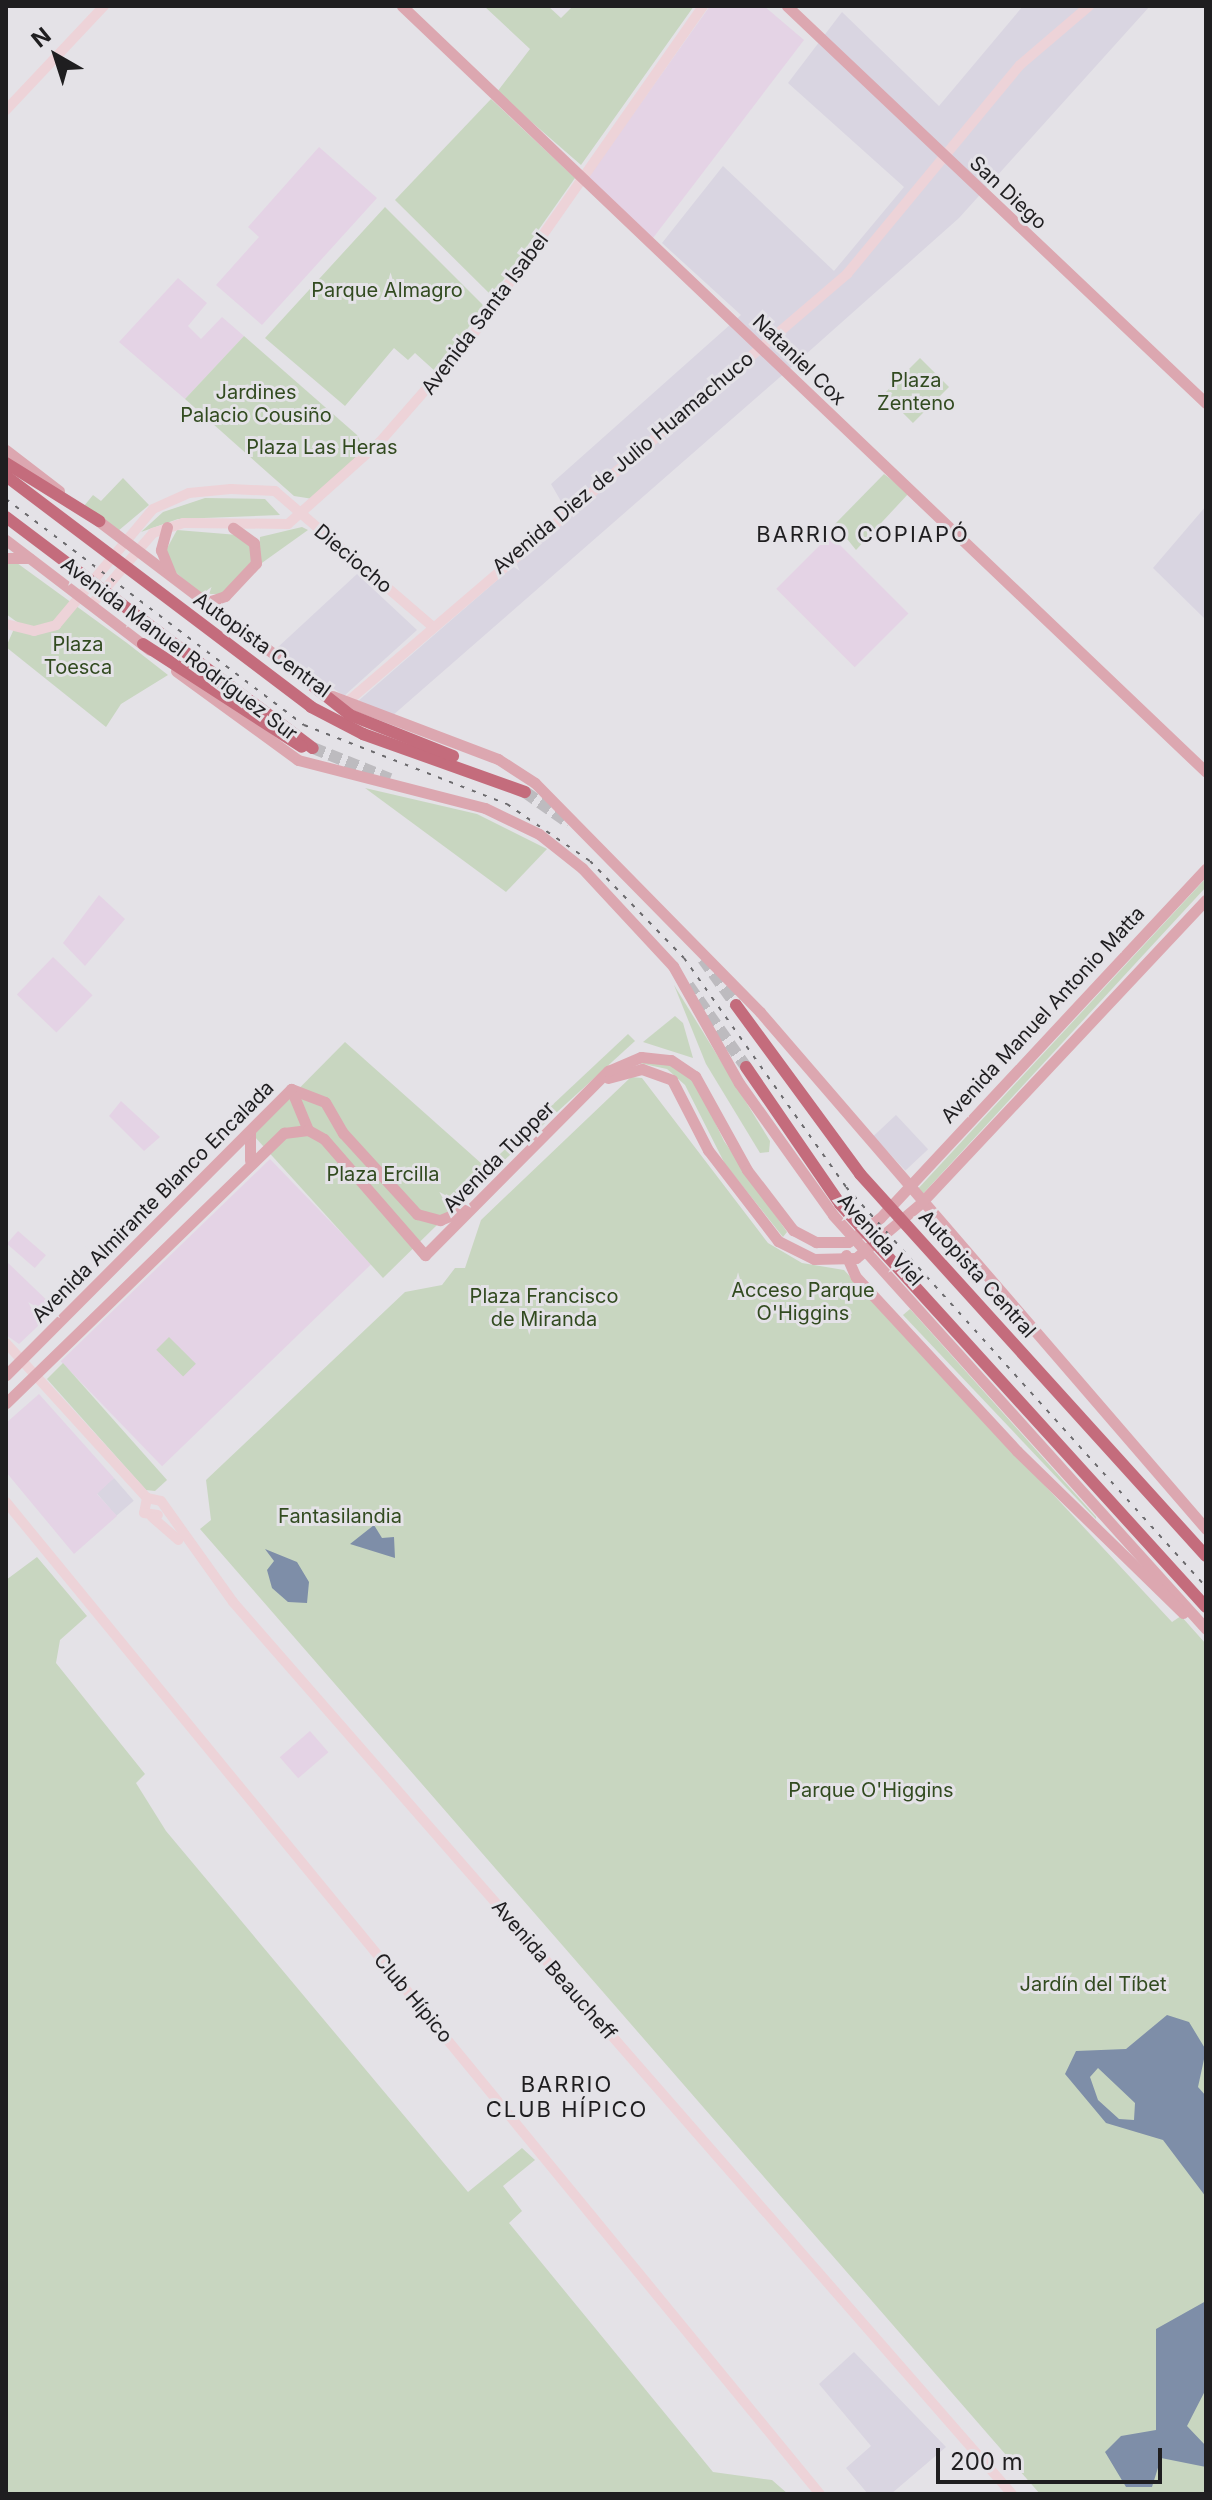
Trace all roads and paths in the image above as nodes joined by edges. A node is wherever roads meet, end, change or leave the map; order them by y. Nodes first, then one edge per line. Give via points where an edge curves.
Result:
1 (104, 6) edge
2 (402, 6) edge
3 (703, 6) edge
4 (787, 6) edge
5 (1089, 6) edge
6 (6, 110) edge
7 (944, 157) junction
8 (583, 179) junction
9 (759, 347) junction
10 (1206, 403) edge
11 (6, 450) edge
12 (6, 463) edge
13 (6, 476) edge
14 (6, 517) edge
15 (303, 517) junction
16 (99, 521) junction
17 (167, 527) junction
18 (233, 528) junction
19 (6, 540) edge
20 (120, 544) junction
21 (132, 553) junction
22 (6, 558) edge
23 (30, 558) junction
24 (173, 579) junction
25 (82, 595) junction
26 (94, 602) junction
27 (205, 603) junction
28 (6, 624) edge
29 (432, 626) junction
30 (143, 644) junction
31 (287, 665) junction
32 (346, 703) junction
33 (1206, 772) edge
34 (491, 776) junction
35 (525, 792) tunnel mouth
36 (562, 850) joint
37 (1206, 869) edge
38 (1206, 900) edge
39 (736, 1005) tunnel mouth
40 (746, 1067) tunnel mouth
41 (598, 1084) junction
42 (291, 1089) junction
43 (308, 1130) junction
44 (250, 1131) junction
45 (244, 1171) junction
46 (906, 1186) junction
47 (921, 1203) junction
48 (472, 1207) junction
49 (848, 1222) junction
50 (853, 1240) junction
51 (846, 1260) junction
52 (884, 1262) junction
53 (6, 1343) edge
54 (22, 1359) junction
55 (37, 1374) junction
56 (6, 1375) edge
57 (6, 1403) edge
58 (147, 1498) junction
59 (6, 1502) edge
60 (163, 1507) junction
61 (152, 1517) junction
62 (1206, 1529) edge
63 (192, 1553) junction
64 (1206, 1556) edge
65 (1206, 1607) edge
66 (1206, 1630) edge
67 (820, 2494) edge
68 (1012, 2494) edge

1 - 6 main road
2 - 8 main road, Nataniel Cox
3 - 8 main road, Avenida Santa Isabel
4 - 7 main road, San Diego
5 - 7 main road, Avenida Diez de Julio Huamachuco via 1020,65
7 - 9 main road, Avenida Diez de Julio Huamachuco via 847,274
7 - 10 main road, San Diego
8 - 9 main road, Nataniel Cox
8 - 15 main road, Avenida Santa Isabel via 447,370
9 - 29 main road, Avenida Diez de Julio Huamachuco
9 - 33 main road, Nataniel Cox
11 - 16 main road
12 - 16 highway
13 - 34 highway, Autopista Central via 311,707 363,734
14 - 30 highway via 313,748 283,740
15 - 18 main road, Avenida Santa Isabel via 270,528
15 - 20 main road, Dieciocho via 275,491 179,496
15 - 29 main road, Dieciocho
16 - 20 main road
17 - 18 main road, Avenida Santa Isabel
17 - 21 main road
17 - 24 main road via 161,553
18 - 27 main road via 252,541 257,560 222,598
19 - 23 main road, Avenida Manuel Rodríguez Sur
20 - 21 main road
20 - 25 main road
21 - 24 main road
21 - 26 main road
22 - 23 main road
23 - 25 main road, Avenida Manuel Rodríguez Sur
24 - 27 main road
25 - 26 main road, Avenida Manuel Rodríguez Sur
25 - 28 main road via 49,628
26 - 30 main road, Avenida Manuel Rodríguez Sur
27 - 31 main road
29 - 32 main road, Avenida Diez de Julio Huamachuco
30 - 36 main road, Avenida Manuel Rodríguez Sur via 298,760 472,804
31 - 32 main road
31 - 34 highway via 350,715
32 - 46 main road via 507,763 573,820 744,994
34 - 35 highway, Autopista Central
36 - 49 main road, Avenida Viel via 673,966 739,1083
37 - 46 main road, Avenida Manuel Antonio Matta
38 - 47 main road, Avenida Manuel Antonio Matta
39 - 64 highway, Autopista Central via 876,1192
40 - 49 highway
41 - 48 main road, Avenida Tupper
41 - 50 main road, Avenida Tupper via 613,1068 641,1057 684,1066 789,1227 822,1243
41 - 51 main road, Avenida Tupper via 635,1069 672,1080 708,1150 771,1234 805,1256
42 - 43 main road
42 - 44 main road, Avenida Almirante Blanco Encalada
42 - 48 main road via 325,1102 340,1129 417,1214 443,1220
43 - 45 main road, Avenida Almirante Blanco Encalada via 284,1133
43 - 48 main road, Avenida Tupper via 425,1255
44 - 45 main road via 256,1147
44 - 54 main road, Avenida Almirante Blanco Encalada
45 - 55 main road, Avenida Almirante Blanco Encalada
46 - 47 main road
46 - 50 main road
47 - 51 main road via 869,1251
47 - 62 main road
49 - 52 highway
50 - 51 main road
51 - 66 main road via 1074,1511
52 - 65 highway
52 - 66 main road, Avenida Viel
53 - 54 main road
54 - 55 main road
54 - 56 main road, Avenida Almirante Blanco Encalada
55 - 57 main road, Avenida Almirante Blanco Encalada
55 - 58 main road
58 - 60 main road
58 - 61 main road via 142,1508
59 - 67 main road, Club Hípico
60 - 61 main road
60 - 63 main road, Avenida Beaucheff
61 - 63 main road, Avenida Beaucheff
63 - 68 main road, Avenida Beaucheff

